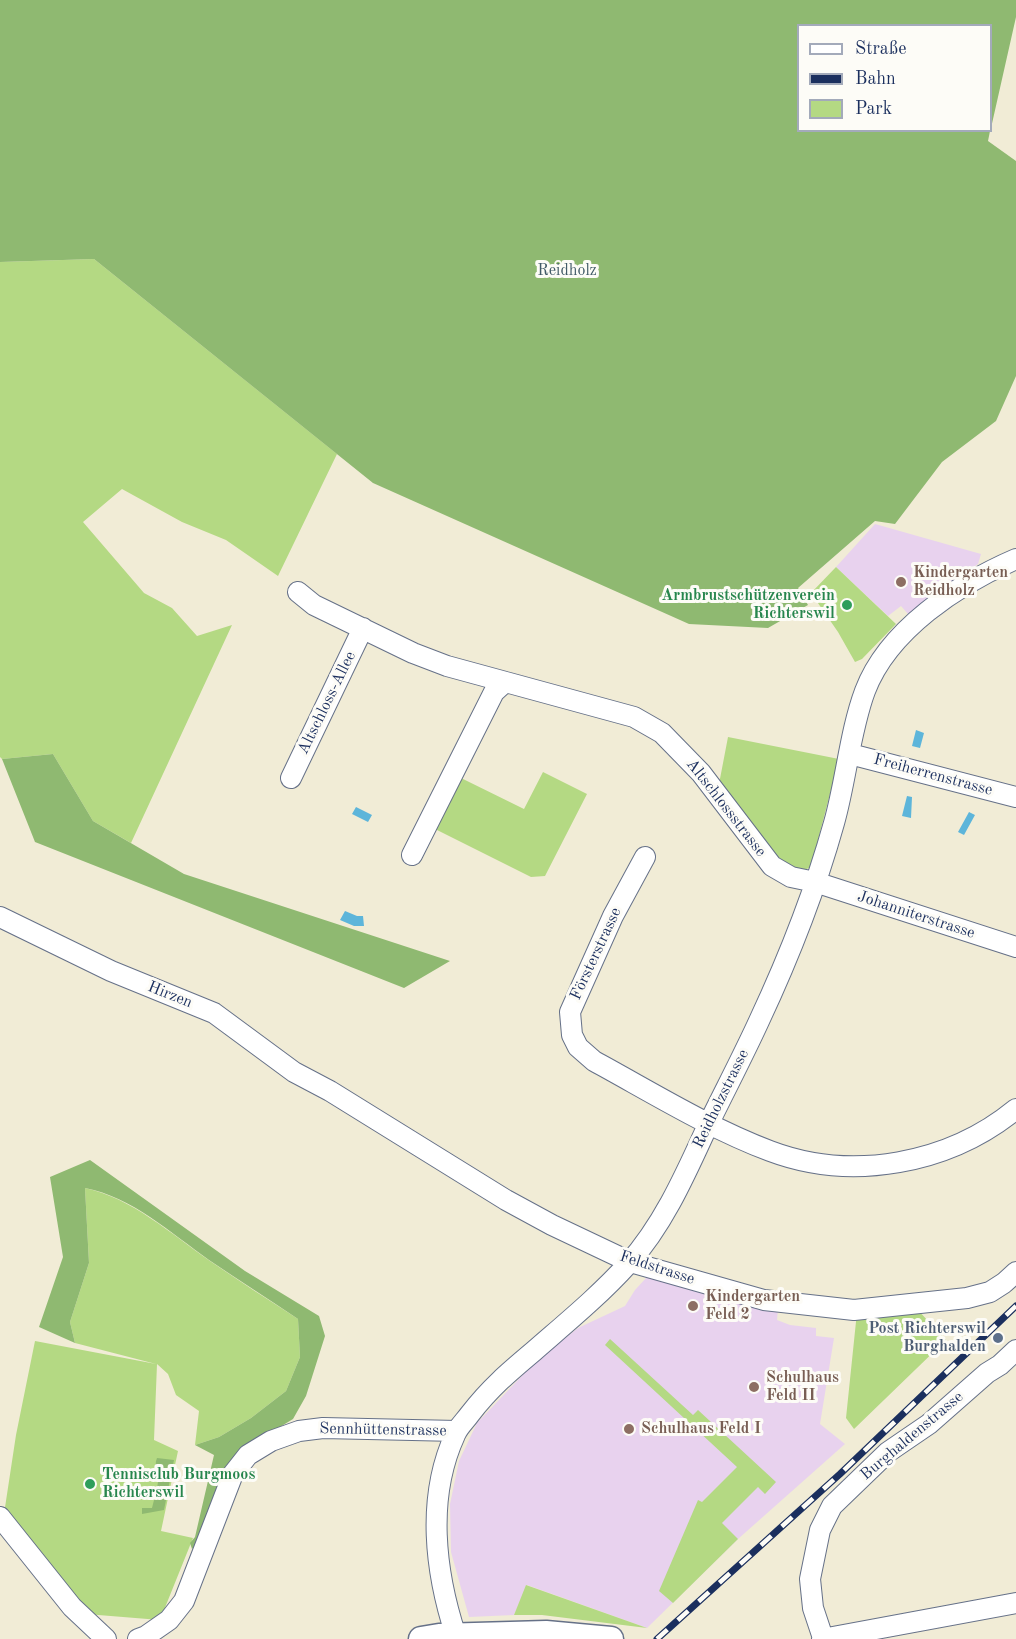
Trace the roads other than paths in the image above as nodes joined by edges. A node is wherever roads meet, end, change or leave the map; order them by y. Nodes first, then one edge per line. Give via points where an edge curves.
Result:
1 (1016, 559) edge
2 (298, 592) dead end
3 (363, 628) junction
4 (505, 682) junction
5 (850, 754) junction
6 (291, 778) dead end
7 (1016, 797) edge
8 (412, 855) dead end
9 (645, 857) dead end
10 (816, 882) junction
11 (0, 917) edge
12 (1016, 947) edge
13 (330, 1091) joint
14 (1016, 1108) edge
15 (710, 1123) junction
16 (630, 1262) junction
17 (1016, 1272) edge
18 (1016, 1350) edge
19 (456, 1431) junction
20 (0, 1517) edge
21 (1016, 1603) edge
22 (453, 1637) edge
23 (823, 1638) edge
24 (106, 1639) edge
25 (138, 1639) edge
26 (421, 1639) edge
27 (611, 1639) edge

1 - 5 street, Reidholzstrasse via 952,594 888,650 864,692
2 - 3 street, Altschlossstrasse via 314,605
3 - 4 street, Altschlossstrasse via 447,666
3 - 6 street, Altschloss-Allee
4 - 8 street via 494,692
4 - 10 street, Altschlossstrasse via 634,717 662,733 701,773 772,866 791,877
5 - 7 street, Freiherrenstrasse
5 - 10 street, Reidholzstrasse
9 - 15 street, Försterstrasse via 579,988 570,1012 572,1035 578,1047 594,1061
10 - 12 street, Johanniterstrasse
10 - 15 street, Reidholzstrasse via 783,968
11 - 13 street, Hirzen via 111,971 214,1013 294,1072
13 - 16 street, Feldstrasse via 506,1200
14 - 15 street via 986,1130 947,1149 905,1161 860,1166 791,1158
15 - 16 street, Reidholzstrasse via 679,1188
16 - 17 street, Feldstrasse via 764,1300 854,1310 967,1298 990,1292
16 - 19 street, Reidholzstrasse via 587,1306 504,1374
18 - 23 street, Burghaldenstrasse via 929,1424 888,1452 832,1506 820,1530 810,1579 813,1608
19 - 22 street, Reidholzstrasse via 439,1485 437,1520 438,1556
19 - 25 street, Sennhüttenstrasse via 323,1428 271,1441 248,1455 234,1474 184,1601 169,1620
20 - 24 street via 72,1607
21 - 23 street
22 - 26 main road
22 - 27 main road via 546,1633

